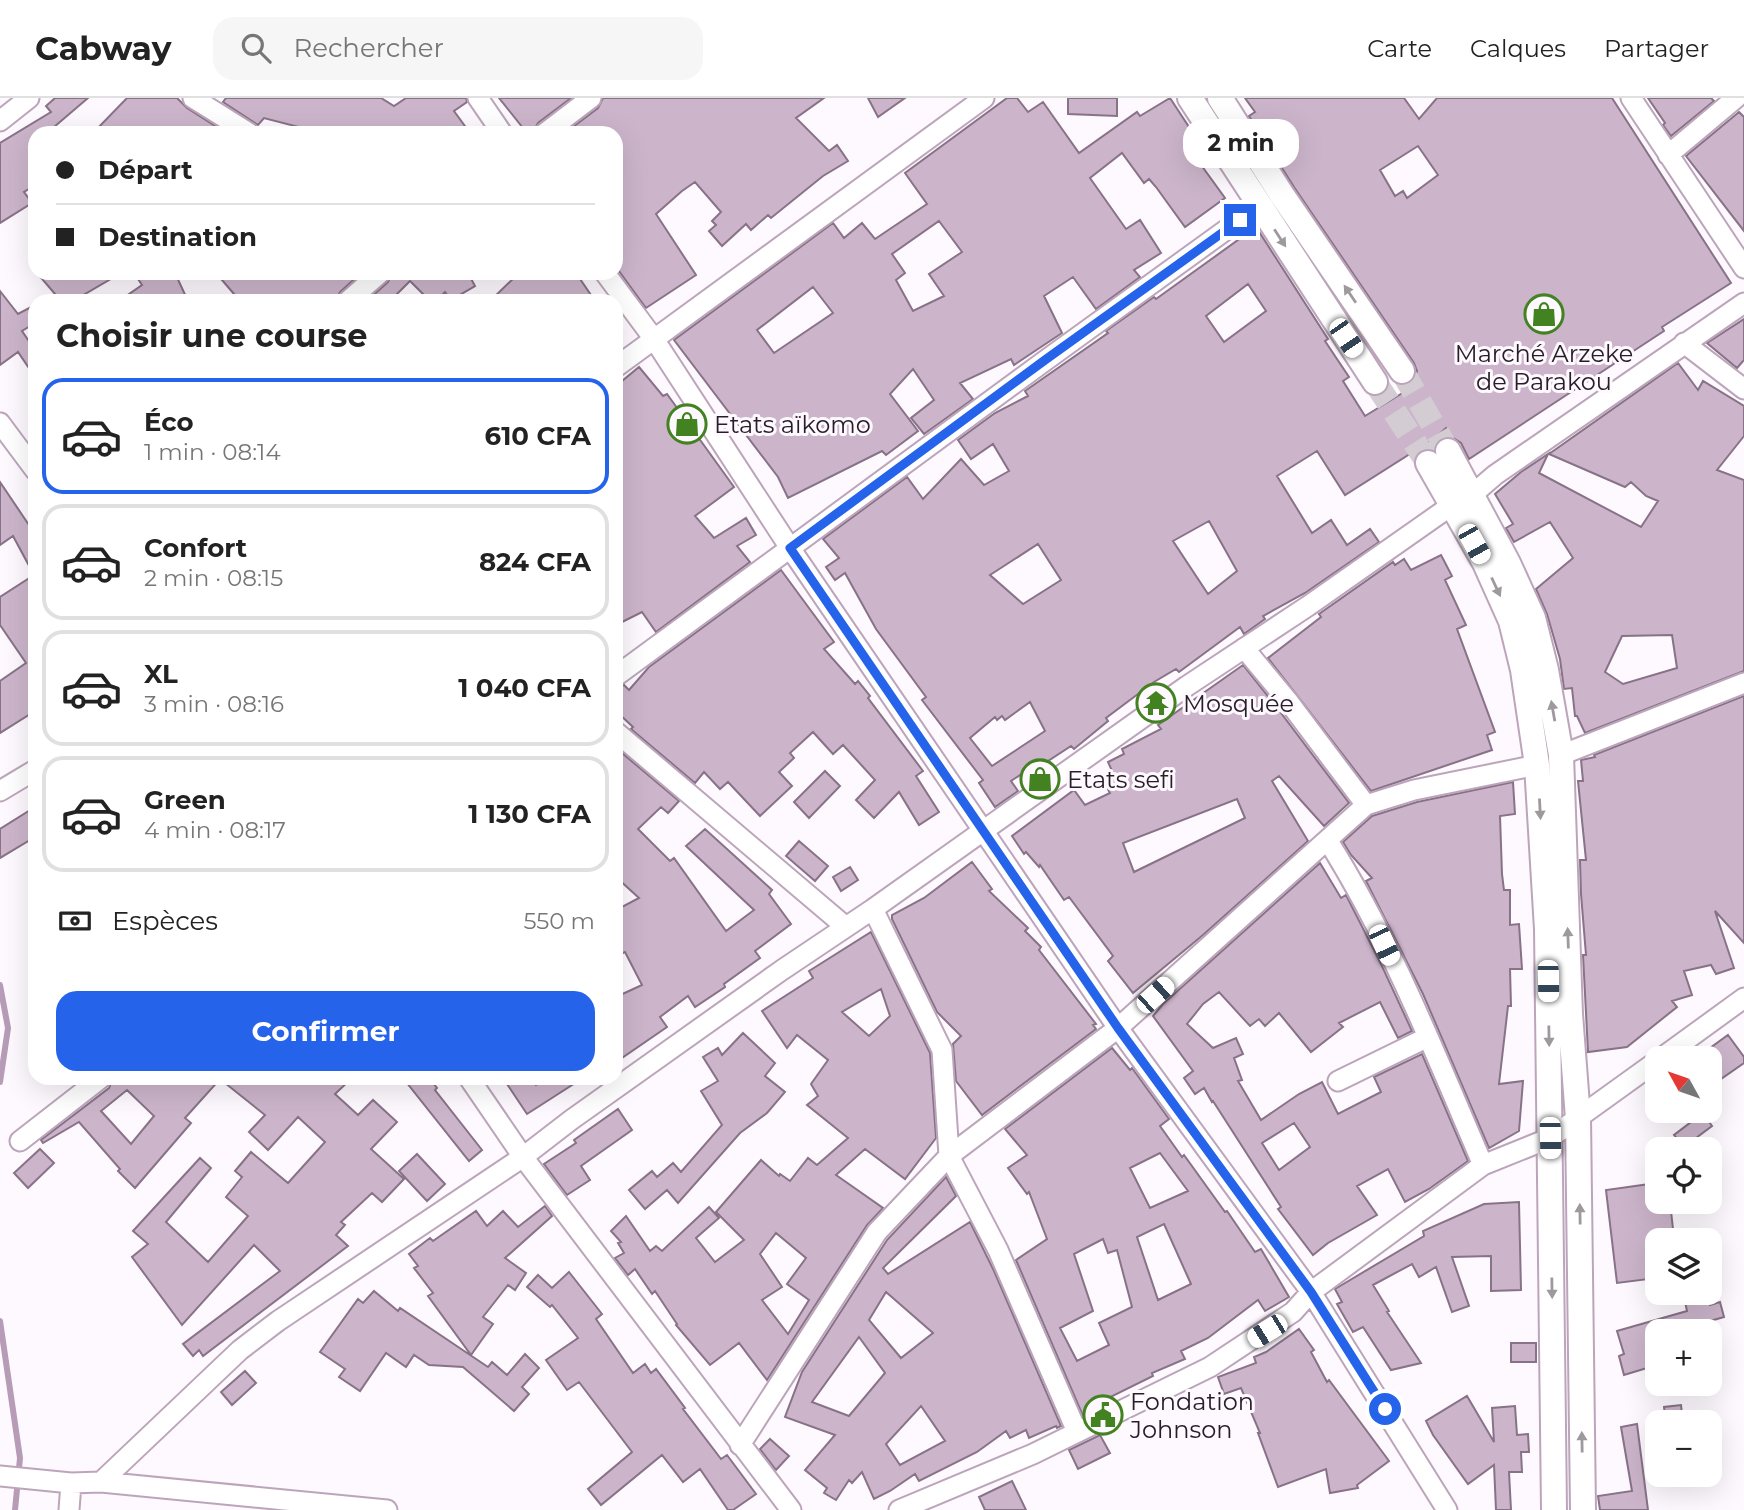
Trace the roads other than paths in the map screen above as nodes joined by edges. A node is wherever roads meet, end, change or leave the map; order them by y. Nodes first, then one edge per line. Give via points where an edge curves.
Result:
1 (29, 98) edge
2 (193, 98) edge
3 (478, 98) edge
4 (591, 98) edge
5 (984, 98) edge
6 (1190, 98) edge
7 (1220, 98) edge
8 (1631, 98) edge
9 (1736, 98) edge
10 (0, 121) edge
11 (238, 126) edge
12 (497, 126) edge
13 (554, 126) edge
14 (1668, 155) junction
15 (1259, 206) junction
16 (1744, 268) edge
17 (372, 280) edge
18 (356, 294) edge
19 (623, 297) edge
20 (1744, 303) edge
21 (654, 339) junction
22 (1684, 343) junction
23 (623, 362) edge
24 (1402, 371) tunnel mouth
25 (1375, 382) tunnel mouth
26 (1744, 389) edge
27 (0, 422) edge
28 (1438, 457) tunnel mouth
29 (28, 460) edge
30 (1463, 499) junction
31 (790, 548) junction
32 (1244, 648) junction
33 (623, 671) edge
34 (1744, 683) edge
35 (623, 738) edge
36 (1561, 755) junction
37 (1537, 765) junction
38 (28, 774) edge
39 (0, 791) edge
40 (1366, 805) junction
41 (982, 830) junction
42 (1328, 841) junction
43 (873, 909) junction
44 (846, 927) junction
45 (1744, 998) edge
46 (1118, 1028) junction
47 (1428, 1037) junction
48 (1678, 1046) edge
49 (1645, 1070) edge
50 (1338, 1081) dead end
51 (623, 1084) edge
52 (92, 1085) edge
53 (474, 1085) edge
54 (621, 1085) edge
55 (1578, 1118) junction
56 (1550, 1138) junction
57 (20, 1141) dead end
58 (949, 1156) junction
59 (523, 1157) junction
60 (1483, 1165) junction
61 (1311, 1292) junction
62 (1077, 1432) junction
63 (740, 1445) junction
64 (11, 1477) edge
65 (101, 1482) junction
66 (70, 1498) edge
67 (387, 1510) edge
68 (791, 1510) edge
69 (899, 1510) edge
70 (1447, 1510) edge
71 (1554, 1510) edge
72 (1583, 1510) edge

1 - 10 street
2 - 11 street
3 - 12 street
4 - 13 street
5 - 21 street
6 - 15 main road
24 -> 7 main road
8 - 14 street
9 - 14 street
14 - 16 street
15 -> 25 main road
15 - 31 street
17 - 18 street
19 - 21 street
20 - 22 street
21 - 23 street
21 - 31 street
22 - 26 street
22 - 30 street
27 - 29 street
28 - 30 main road
30 - 32 street
36 -> 30 main road via 1538,633 1508,563
30 -> 37 main road via 1511,621
31 - 33 street
31 - 41 street
32 - 40 street
32 - 41 street
34 - 36 street
35 - 44 street
55 -> 36 main road
37 - 40 street via 1414,790
37 -> 56 main road via 1547,929
38 - 39 street
40 - 42 street
41 - 43 street
41 - 46 street
42 - 46 street
42 - 47 street via 1362,896
43 - 44 street
43 - 58 street via 942,1050
44 - 51 street
45 - 48 street
46 - 58 street
46 - 61 street
47 - 50 street
47 - 60 street
49 - 55 street
52 - 57 street
53 - 59 street
54 - 59 street
55 - 56 street
72 -> 55 main road
56 - 60 street
56 -> 71 main road
58 - 62 street via 998,1250
58 - 63 street via 877,1232
59 - 63 street
59 - 65 street via 253,1339
60 - 61 street
61 - 62 street via 1276,1325 1210,1367
61 - 70 street
62 - 69 street
63 - 68 street
64 - 66 street
65 - 66 street
65 - 67 street

